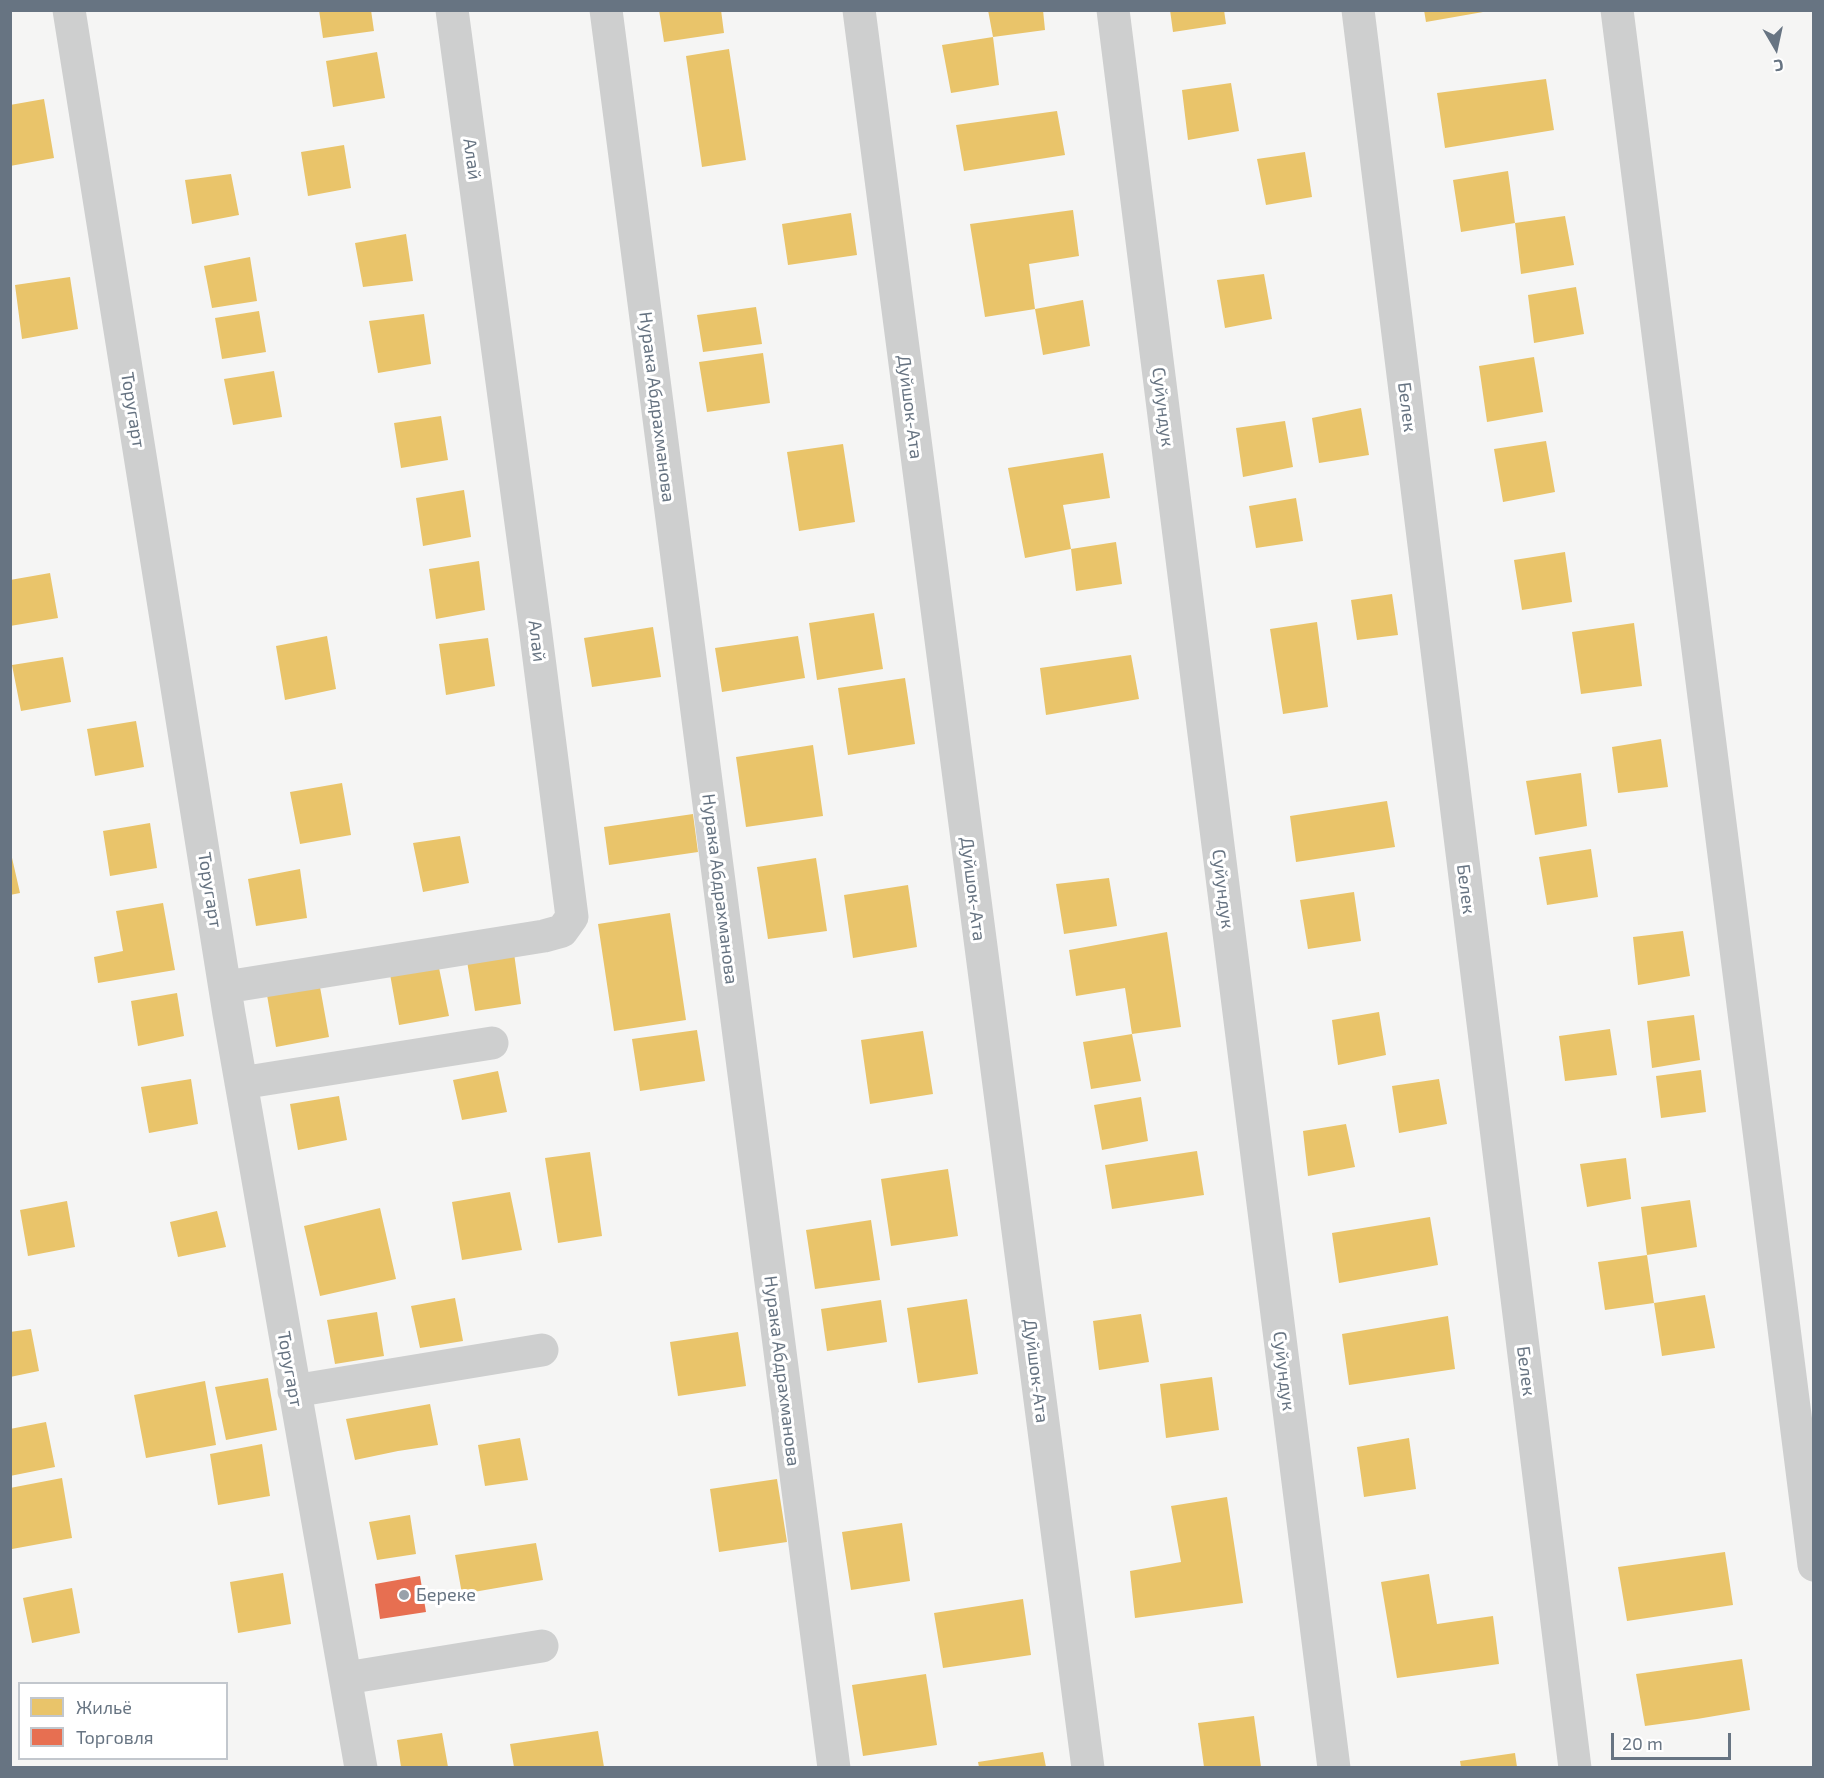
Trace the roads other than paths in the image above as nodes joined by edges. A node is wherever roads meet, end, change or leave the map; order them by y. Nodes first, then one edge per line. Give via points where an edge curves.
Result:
1 (69, 10) edge
2 (452, 10) edge
3 (606, 10) edge
4 (859, 10) edge
5 (1113, 10) edge
6 (1358, 10) edge
7 (1617, 10) edge
8 (226, 987) junction
9 (492, 1042) dead end
10 (241, 1083) junction
11 (542, 1350) dead end
12 (294, 1391) junction
13 (1814, 1565) edge
14 (542, 1646) dead end
15 (346, 1678) junction
16 (361, 1767) edge
17 (834, 1767) edge
18 (1088, 1767) edge
19 (1334, 1767) edge
20 (1575, 1767) edge

1 - 8 street, Торугарт
2 - 8 street, Алай via 572,917 562,931 544,936
3 - 17 street, Нурака Абдрахманова
4 - 18 street, Дуйшок-Ата
5 - 19 street, Суйундук
6 - 20 street, Белек
7 - 13 street
8 - 10 street, Торугарт
9 - 10 street
10 - 12 street, Торугарт
11 - 12 street
12 - 15 street, Торугарт
14 - 15 street
15 - 16 street, Торугарт

